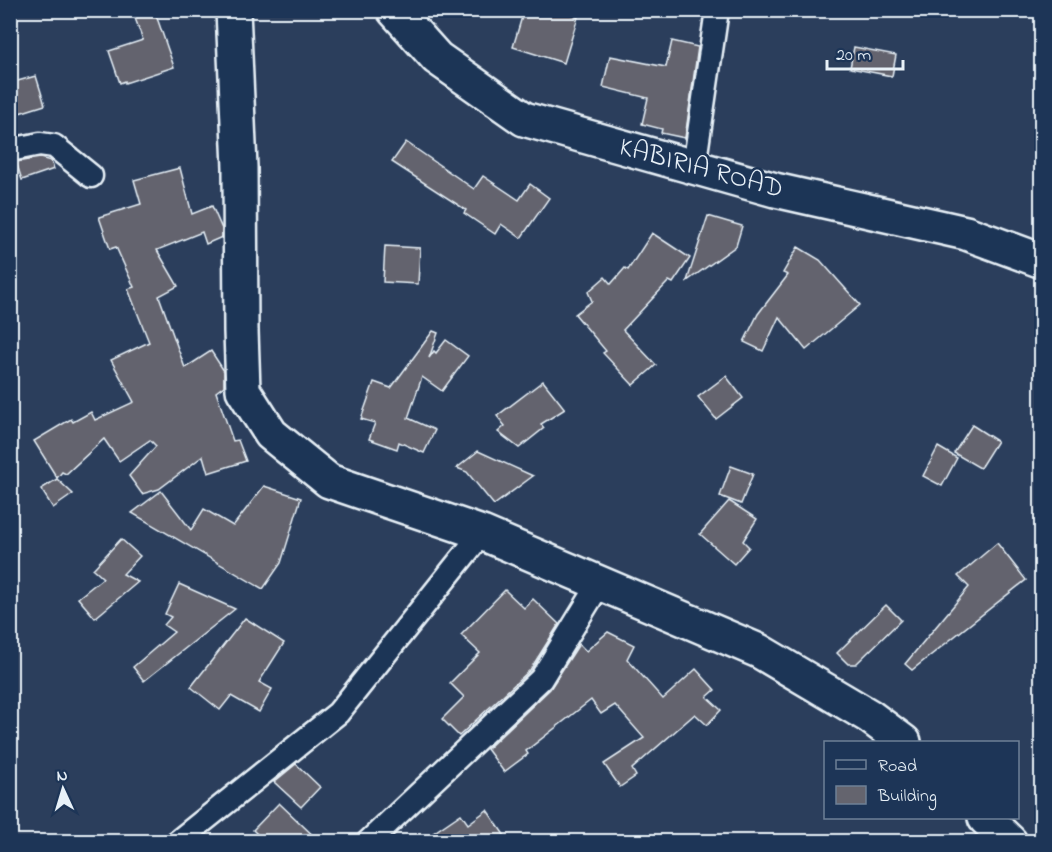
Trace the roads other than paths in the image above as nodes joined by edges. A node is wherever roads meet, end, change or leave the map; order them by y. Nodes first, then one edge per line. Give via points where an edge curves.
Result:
1 (233, 10) edge
2 (394, 10) edge
3 (717, 10) edge
4 (10, 150) edge
5 (694, 167) junction
6 (91, 176) dead end
7 (1041, 261) edge
8 (482, 533) junction
9 (600, 583) junction
10 (903, 741) edge
11 (986, 819) edge
12 (177, 842) edge
13 (368, 842) edge
14 (1010, 842) edge

1 - 8 main road via 243,390 271,434 329,481
2 - 5 main road, KABIRIA ROAD via 436,58 524,119
3 - 5 street
4 - 6 street via 40,144 54,146
5 - 7 main road, KABIRIA ROAD via 775,190 966,233
8 - 9 main road
8 - 12 street via 338,712
9 - 10 main road via 759,651 869,716
9 - 13 street via 542,679
11 - 14 main road

